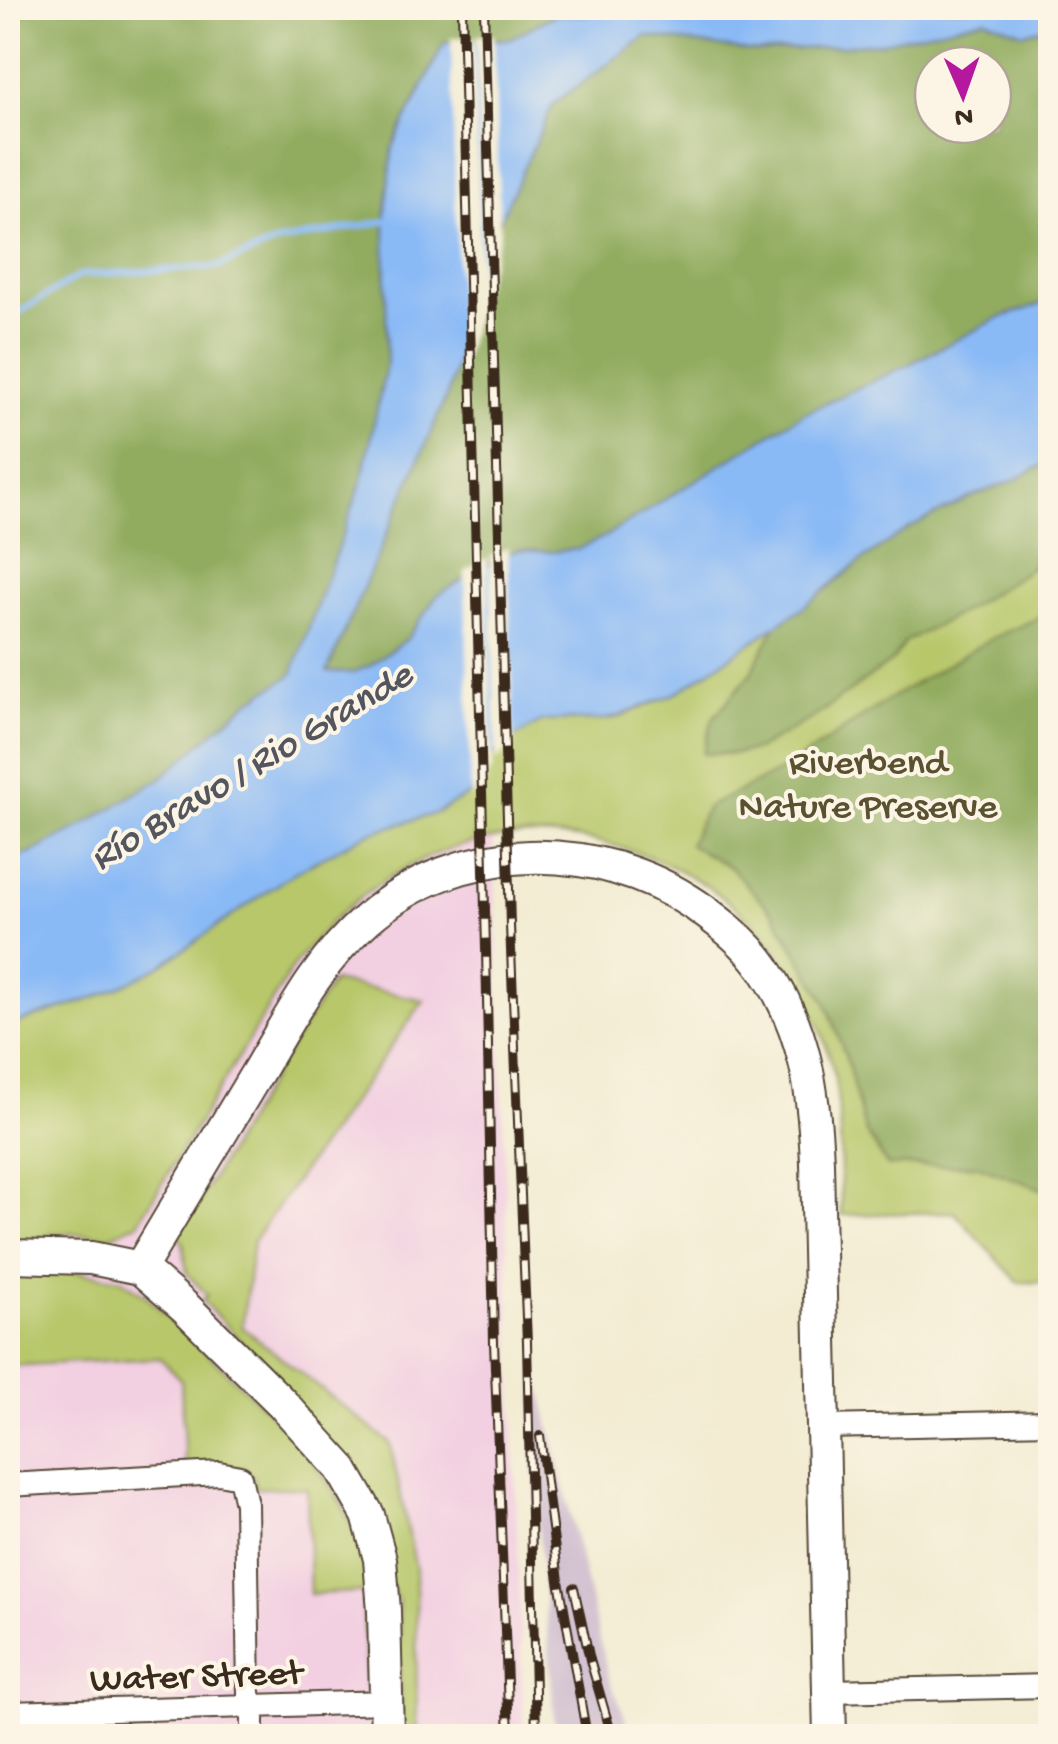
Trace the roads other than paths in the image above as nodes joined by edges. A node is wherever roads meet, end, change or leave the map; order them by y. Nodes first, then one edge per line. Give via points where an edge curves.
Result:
1 (8, 1256) edge
2 (140, 1268) junction
3 (1050, 1422) edge
4 (824, 1427) junction
5 (8, 1484) edge
6 (1050, 1686) edge
7 (829, 1691) junction
8 (386, 1702) junction
9 (253, 1706) junction
10 (8, 1713) edge
11 (254, 1736) edge
12 (387, 1736) edge
13 (830, 1736) edge

1 - 2 street via 91,1258
2 - 4 street via 301,998 365,920 439,874 502,859 580,859 648,878 723,924 762,965 788,1008 807,1062 815,1120
2 - 8 street via 281,1402 341,1468 368,1515 380,1558
3 - 4 street
4 - 7 street
5 - 9 street via 240,1477 246,1494
6 - 7 street
7 - 13 street
8 - 9 street, Water Street
8 - 12 street
9 - 10 street, Water Street
9 - 11 street

